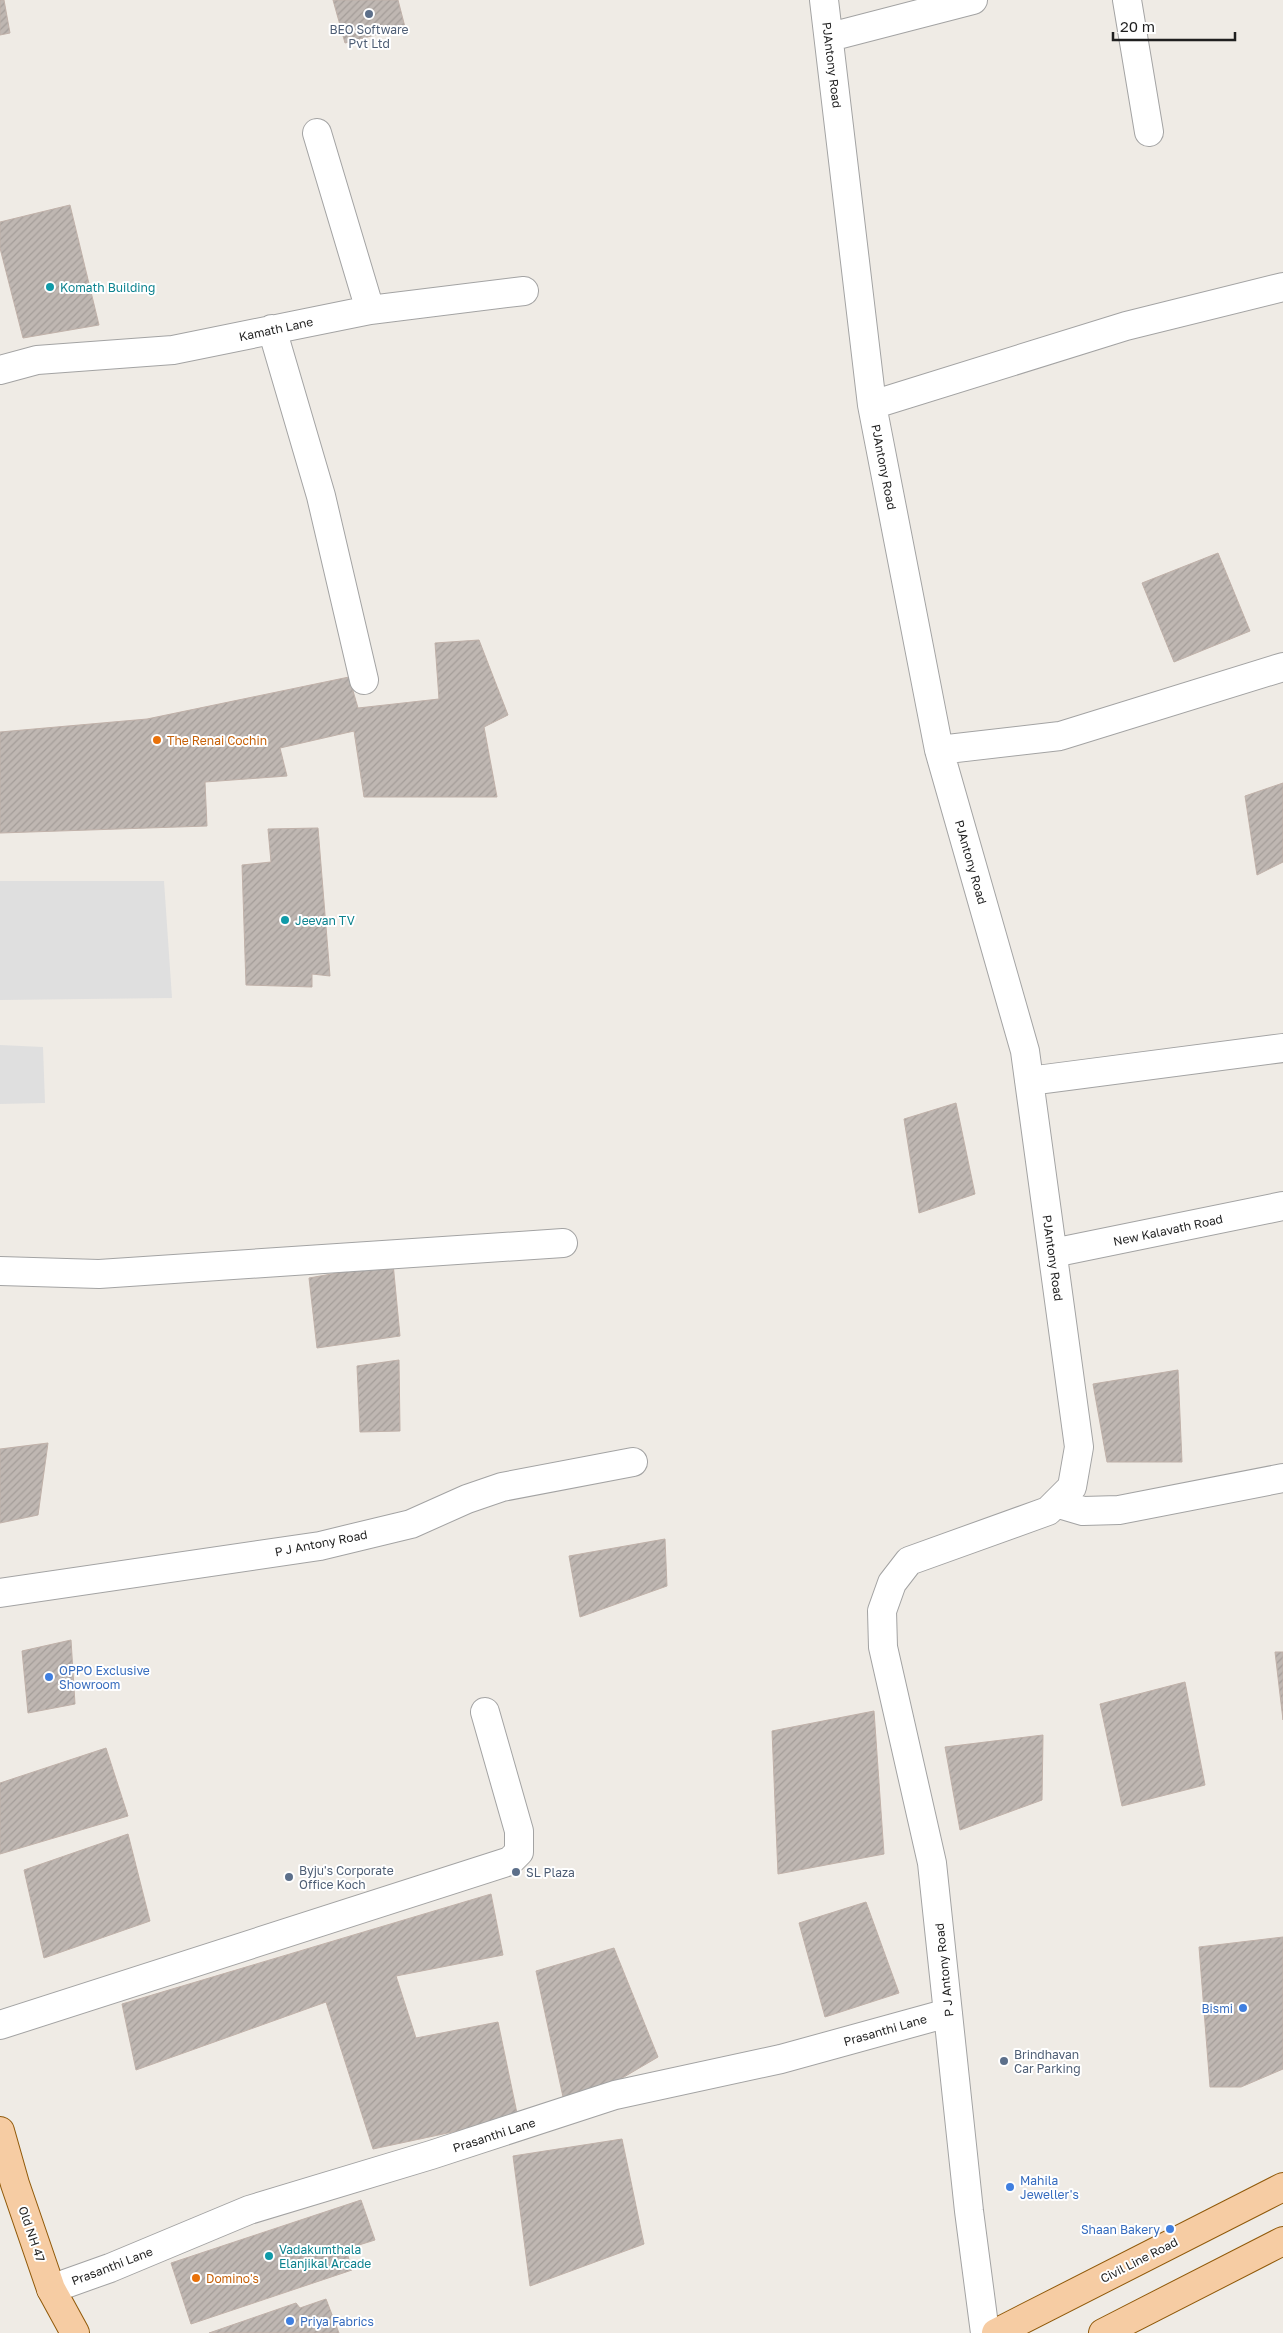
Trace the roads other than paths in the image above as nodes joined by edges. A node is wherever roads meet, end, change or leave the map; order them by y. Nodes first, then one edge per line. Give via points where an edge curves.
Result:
1 (824, 0) edge
2 (973, 0) edge
3 (1127, 0) edge
4 (830, 37) junction
5 (1149, 132) dead end
6 (317, 134) dead end
7 (1283, 287) edge
8 (524, 291) dead end
9 (370, 310) junction
10 (272, 329) junction
11 (0, 370) edge
12 (872, 405) junction
13 (1283, 667) edge
14 (364, 680) dead end
15 (939, 750) junction
16 (1283, 1048) edge
17 (1029, 1081) junction
18 (1283, 1206) edge
19 (563, 1243) dead end
20 (1053, 1253) junction
21 (0, 1271) edge
22 (634, 1462) dead end
23 (1283, 1478) edge
24 (1056, 1503) junction
25 (0, 1593) edge
26 (882, 1611) joint
27 (485, 1712) dead end
28 (948, 2013) junction
29 (0, 2025) edge
30 (0, 2131) edge
31 (1283, 2187) edge
32 (1283, 2242) edge
33 (51, 2289) junction
34 (75, 2333) edge
35 (985, 2333) edge
36 (996, 2333) edge
37 (1103, 2333) edge

1 - 4 street, PJAntony Road
2 - 4 street
3 - 5 street
4 - 12 street, PJAntony Road
6 - 9 street
7 - 12 street via 1126,326
8 - 9 street, Kamath Lane
9 - 10 street, Kamath Lane
10 - 11 street, Kamath Lane via 173,350 37,360
10 - 14 street via 321,496
12 - 15 street, PJAntony Road
13 - 15 street via 1060,736
15 - 17 street, PJAntony Road via 1025,1051
16 - 17 street
17 - 20 street, PJAntony Road
18 - 20 street, New Kalavath Road
19 - 21 street via 99,1274
20 - 24 street, PJAntony Road via 1079,1446 1072,1487
22 - 25 street, P J Antony Road via 502,1487 411,1524 320,1546
23 - 24 street via 1119,1510 1082,1511
24 - 26 street, PJAntony Road via 1048,1511 909,1561 892,1583
26 - 28 street, P J Antony Road via 883,1647 932,1863
27 - 29 street via 518,1831 519,1852 510,1861
28 - 33 street, Prasanthi Lane via 781,2059 615,2095 249,2210
28 - 35 street, P J Antony Road via 968,2211
30 - 33 main road, Old NH 47
31 - 36 main road, Civil Line Road
32 - 37 main road
33 - 34 main road, Old NH 47

